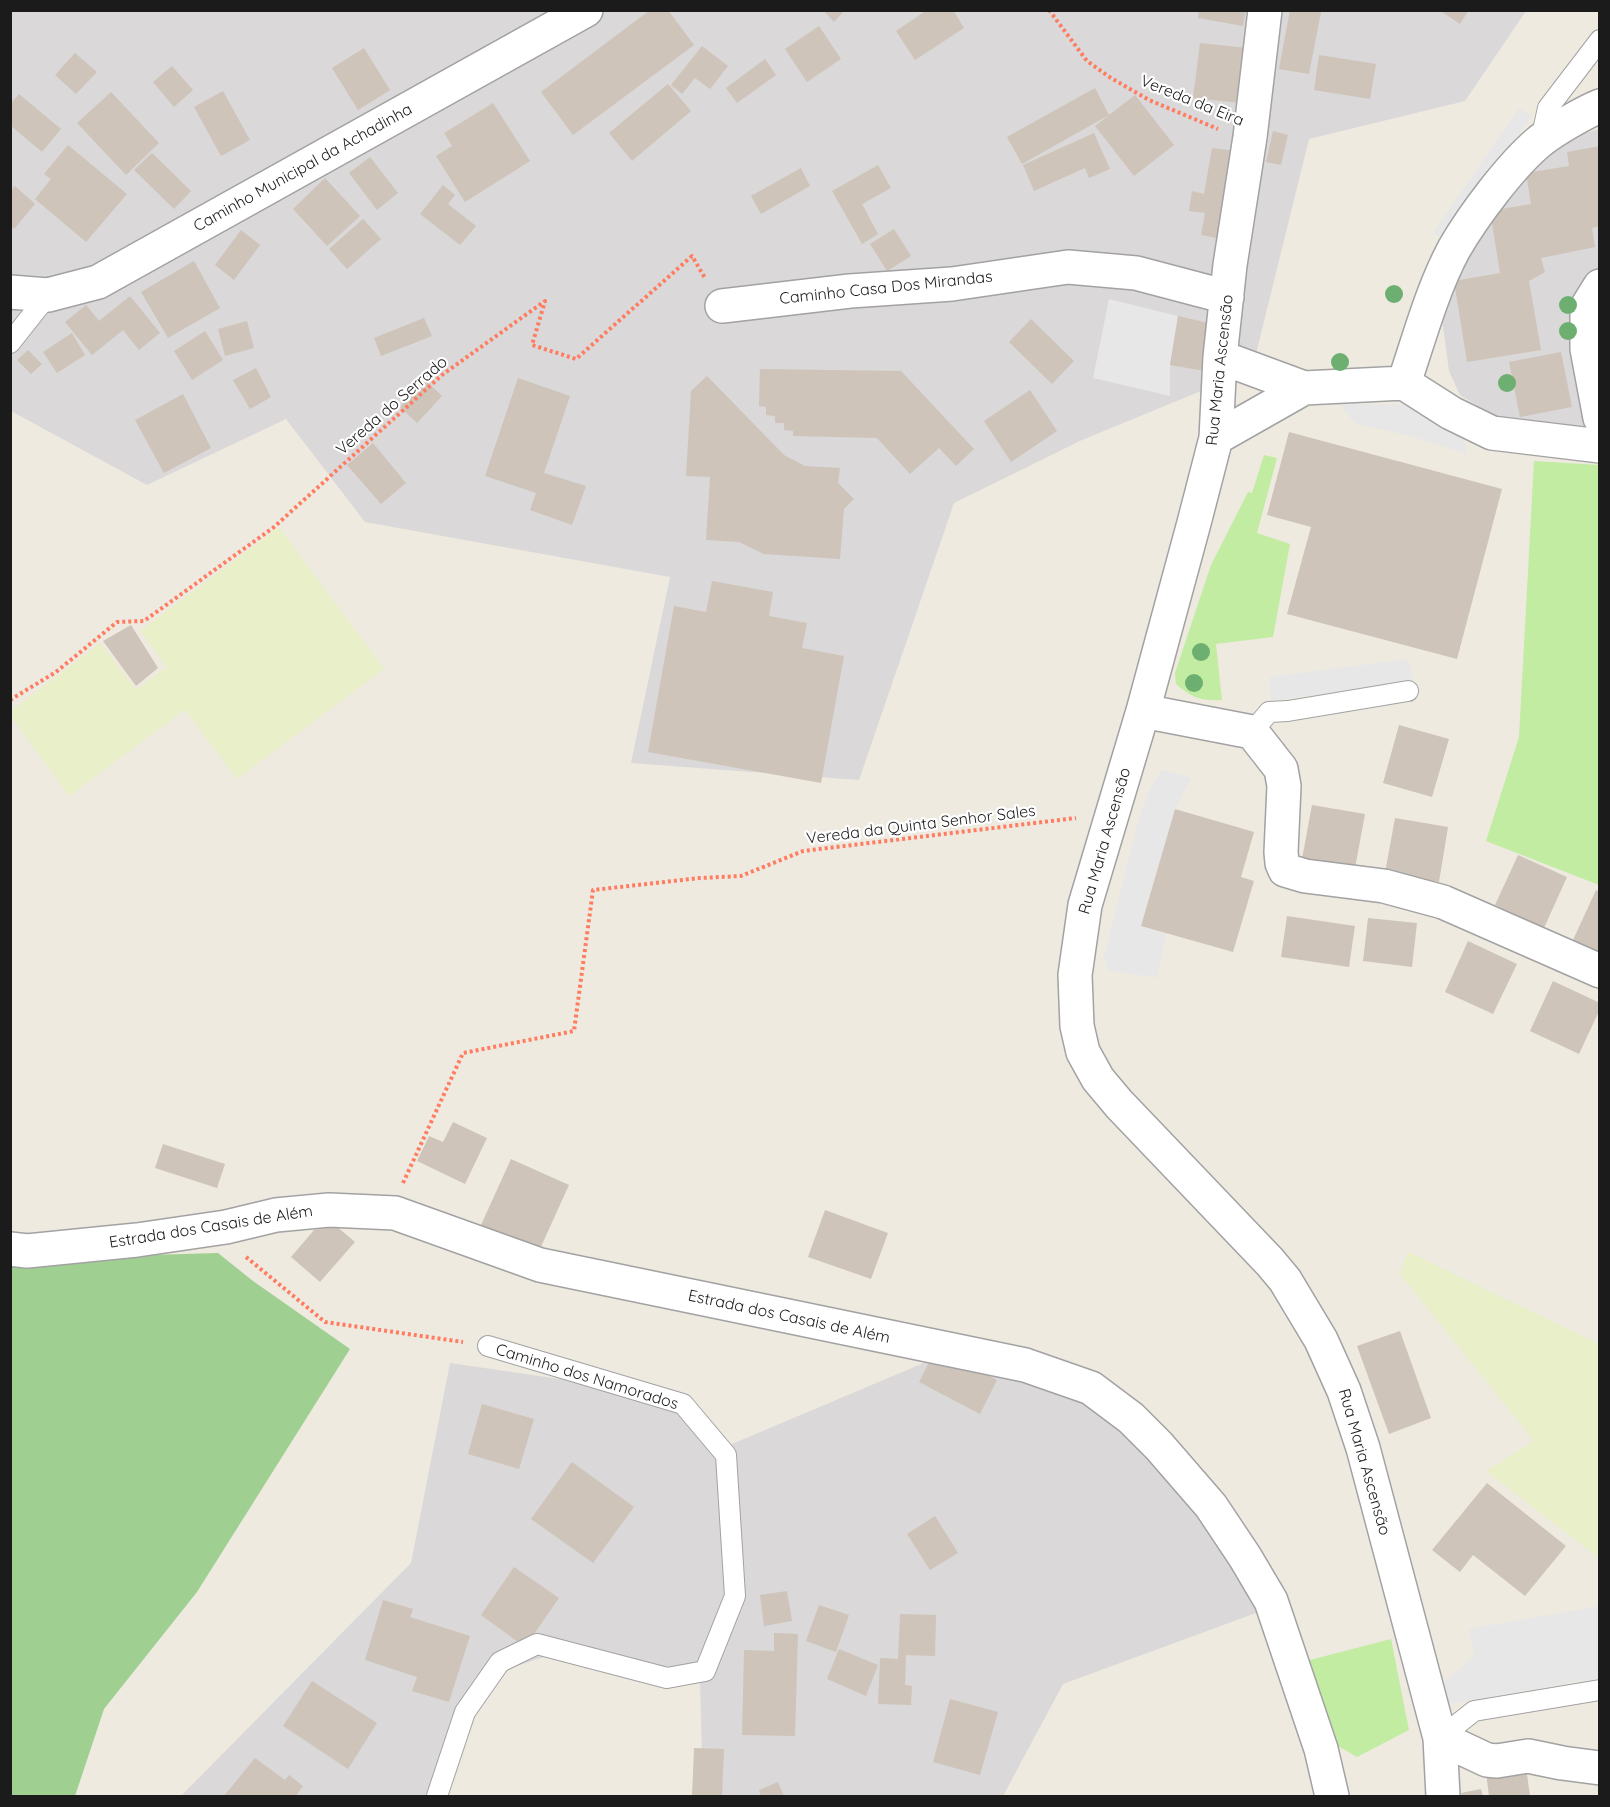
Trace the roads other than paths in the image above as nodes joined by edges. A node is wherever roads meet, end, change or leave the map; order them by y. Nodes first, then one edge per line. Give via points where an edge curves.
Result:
1 (586, 10) edge
2 (1265, 10) edge
3 (1599, 40) edge
4 (1599, 106) edge
5 (1541, 140) junction
6 (1599, 286) edge
7 (10, 292) edge
8 (48, 295) junction
9 (1227, 297) junction
10 (722, 306) road end
11 (10, 343) edge
12 (1220, 357) junction
13 (1404, 383) junction
14 (1304, 388) junction
15 (1599, 418) edge
16 (1216, 438) junction
17 (1599, 446) edge
18 (1408, 691) dead end
19 (1143, 711) junction
20 (1252, 732) junction
21 (1599, 971) edge
22 (10, 1249) edge
23 (488, 1346) road end
24 (1599, 1690) edge
25 (1440, 1738) junction
26 (1599, 1768) edge
27 (437, 1797) edge
28 (1332, 1797) edge
29 (1443, 1797) edge

1 - 8 street, Caminho Municipal da Achadinha via 98,282
2 - 9 street, Rua Maria Ascensão
3 - 5 lane via 1548,108
4 - 5 street
5 - 13 street via 1506,177 1454,249
6 - 15 street via 1587,307 1587,349
7 - 8 street, Caminho Municipal da Achadinha
8 - 11 lane
9 - 10 street, Caminho Casa Dos Mirandas via 1136,273 1068,267 952,284
9 - 12 street, Rua Maria Ascensão
12 - 14 street
12 - 16 street, Rua Maria Ascensão
13 - 14 street
13 - 17 street via 1492,433
14 - 16 street
16 - 19 street, Rua Maria Ascensão
18 - 20 lane via 1269,712
19 - 20 street
19 - 25 street, Rua Maria Ascensão via 1085,905 1076,975 1077,1026 1083,1052 1098,1079 1119,1104 1286,1280 1321,1340 1363,1448
20 - 21 street via 1281,770 1281,852 1286,870 1305,876 1384,885 1443,902
22 - 28 street, Estrada dos Casais de Além via 27,1251 137,1240 276,1215 329,1210 395,1213 540,1265 1025,1365 1091,1388 1131,1418 1211,1506 1271,1601 1321,1749
23 - 27 lane, Caminho dos Namorados via 682,1404 726,1455 735,1596 705,1671 667,1678 537,1644 500,1662 465,1712
24 - 25 lane via 1474,1712
25 - 26 street via 1487,1760 1528,1756
25 - 29 street, Rua Maria Ascensão

